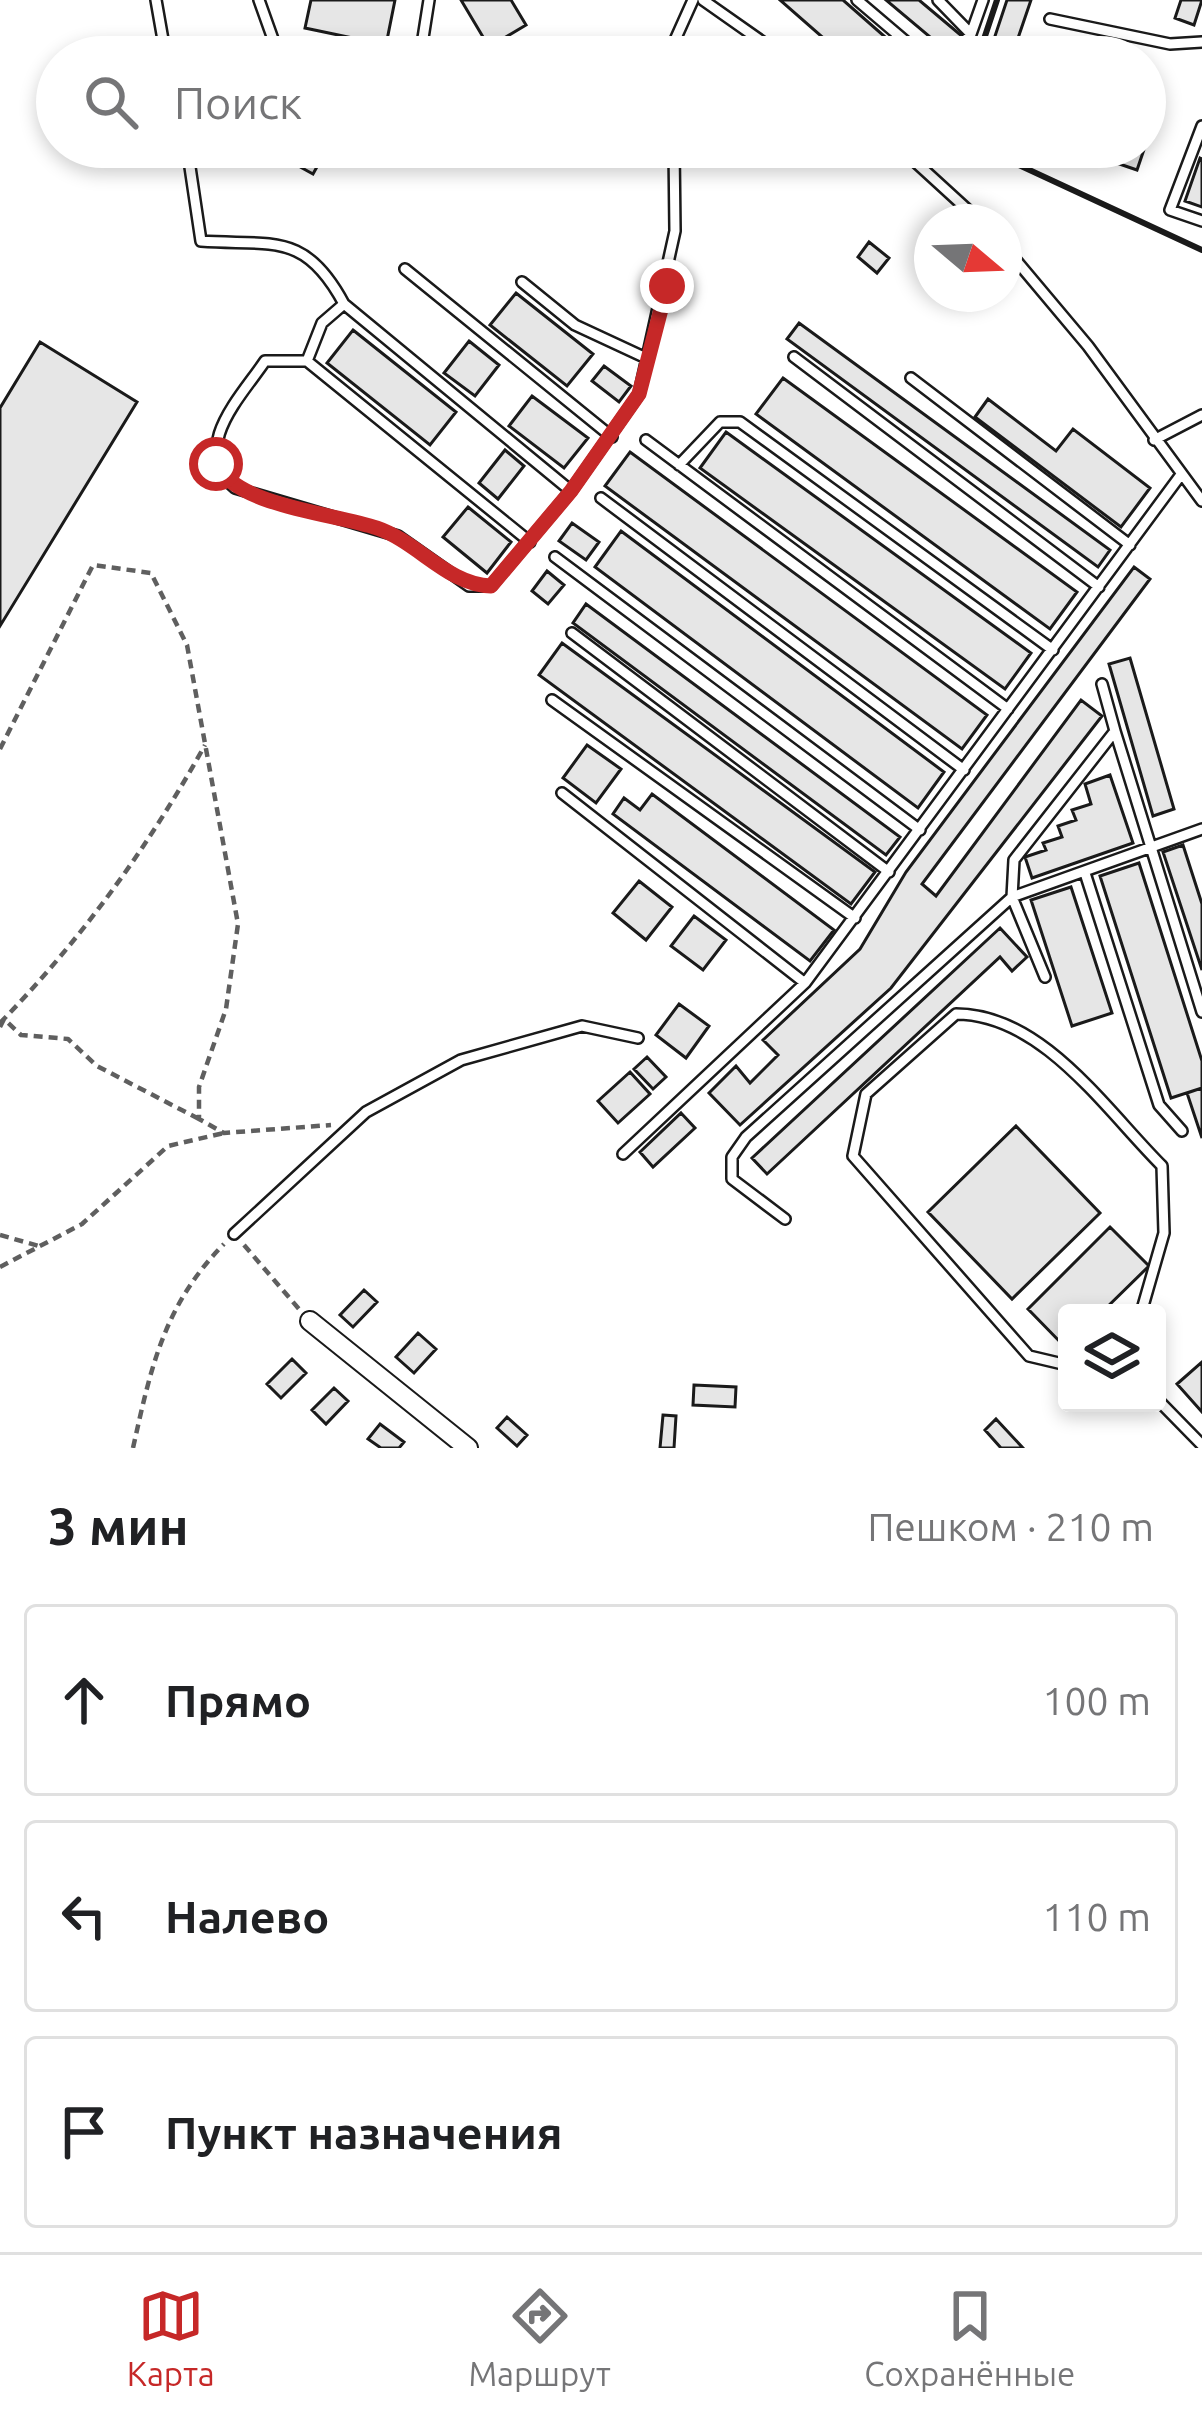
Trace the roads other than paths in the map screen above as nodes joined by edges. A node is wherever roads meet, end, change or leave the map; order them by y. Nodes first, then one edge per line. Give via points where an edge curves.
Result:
1 (156, 0) edge
2 (259, 0) edge
3 (429, 0) edge
4 (693, 0) edge
5 (703, 0) edge
6 (728, 0) edge
7 (857, 0) edge
8 (938, 0) edge
9 (983, 0) edge
10 (730, 14) junction
11 (1050, 19) dead end
12 (971, 34) joint
13 (162, 36) edge
14 (272, 36) edge
15 (423, 36) edge
16 (677, 36) edge
17 (758, 36) edge
18 (899, 36) edge
19 (1132, 36) edge
20 (1202, 42) edge
21 (1166, 43) edge
22 (1202, 126) edge
23 (190, 168) edge
24 (674, 168) edge
25 (922, 168) edge
26 (961, 204) edge
27 (1202, 221) edge
28 (1022, 267) edge
29 (405, 269) dead end
30 (522, 282) dead end
31 (344, 304) junction
32 (794, 357) dead end
33 (646, 358) junction
34 (307, 362) junction
35 (911, 378) dead end
36 (1202, 415) edge
37 (611, 437) junction
38 (646, 440) dead end
39 (1154, 440) junction
40 (679, 465) junction
41 (1180, 476) junction
42 (571, 491) junction
43 (601, 498) dead end
44 (1202, 501) edge
45 (530, 542) junction
46 (1130, 545) junction
47 (555, 557) dead end
48 (1099, 587) junction
49 (572, 633) dead end
50 (1053, 650) junction
51 (1102, 684) dead end
52 (552, 700) dead end
53 (1008, 710) junction
54 (1115, 731) junction
55 (964, 770) junction
56 (562, 793) dead end
57 (1202, 829) edge
58 (920, 830) junction
59 (1150, 849) junction
60 (889, 872) junction
61 (1085, 873) junction
62 (1012, 898) junction
63 (855, 918) junction
64 (1045, 977) dead end
65 (806, 983) junction
66 (1202, 1012) edge
67 (638, 1038) dead end
68 (1182, 1131) dead end
69 (623, 1154) dead end
70 (785, 1220) dead end
71 (234, 1234) road end
72 (1144, 1304) edge
73 (310, 1321) road end
74 (1058, 1363) edge
75 (1166, 1408) edge
76 (1202, 1445) edge
77 (468, 1448) edge

1 - 13 lane
2 - 14 lane
3 - 15 lane
4 - 16 lane
5 - 10 lane
6 - 10 lane
7 - 18 lane
8 - 12 lane
9 - 12 lane
10 - 17 lane
11 - 19 lane
20 - 21 lane
22 - 27 lane via 1170,210
23 - 31 lane via 201,241 284,245 309,255
24 - 33 lane via 675,231
25 - 26 lane
28 - 39 lane
29 - 37 lane
30 - 33 lane via 575,325
31 - 34 lane via 322,323
31 - 42 lane
32 - 48 lane
33 - 37 lane via 639,394
34 - 45 lane
34 - 45 lane via 265,361 221,425 216,464 236,488 398,536 469,586 491,586
35 - 46 lane
36 - 39 lane
37 - 42 lane
38 - 40 lane
39 - 41 lane
40 - 50 lane via 720,422 740,422
40 - 53 lane
41 - 44 lane
41 - 46 lane
42 - 45 lane
43 - 55 lane
46 - 48 lane
47 - 58 lane
48 - 50 lane
49 - 60 lane
50 - 53 lane
51 - 54 lane
52 - 63 lane
53 - 55 lane
54 - 59 lane
54 - 62 lane via 1014,860
55 - 58 lane
56 - 65 lane
57 - 59 lane
58 - 60 lane
59 - 61 lane
59 - 66 lane
60 - 63 lane
61 - 62 lane
61 - 68 lane via 1159,1105
62 - 64 lane
62 - 70 lane via 746,1137 732,1157 732,1179
63 - 65 lane
65 - 69 lane
67 - 71 lane via 582,1026 460,1060 354,1123
72 - 74 lane via 1164,1233 1162,1166 1038,1041 989,1014 956,1014 866,1094 853,1156 1029,1356
73 - 77 street
75 - 76 lane

